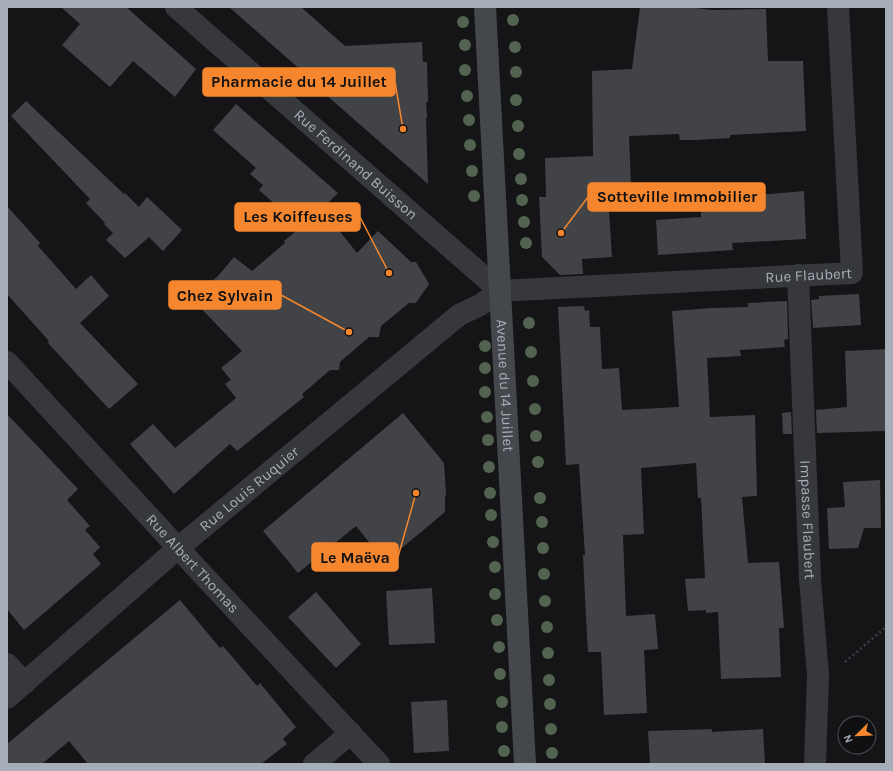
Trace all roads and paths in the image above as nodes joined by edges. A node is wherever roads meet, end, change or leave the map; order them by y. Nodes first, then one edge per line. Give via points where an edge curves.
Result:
1 (176, 7) edge
2 (485, 7) edge
3 (838, 7) edge
4 (798, 276) junction
5 (500, 291) junction
6 (7, 362) edge
7 (178, 548) junction
8 (886, 627) edge
9 (7, 664) edge
10 (842, 665) dead end
11 (25, 683) junction
12 (7, 698) edge
13 (350, 733) junction
14 (314, 764) edge
15 (379, 764) edge
16 (525, 764) edge
17 (814, 764) edge

1 - 5 street, Rue Ferdinand Buisson
2 - 5 main road, Avenue du 14 Juillet
3 - 4 street, Rue Flaubert via 852,273
4 - 5 street, Rue Flaubert
4 - 17 street, Impasse Flaubert via 810,579 818,676
5 - 7 street, Rue Louis Ruquier via 459,315
5 - 16 main road, Avenue du 14 Juillet
6 - 7 street, Rue Albert Thomas
7 - 11 street, Rue Louis Ruquier
7 - 13 street, Rue Albert Thomas
8 - 10 path
9 - 11 street
11 - 12 street, Rue Louis Ruquier
13 - 14 street
13 - 15 street, Rue Albert Thomas

